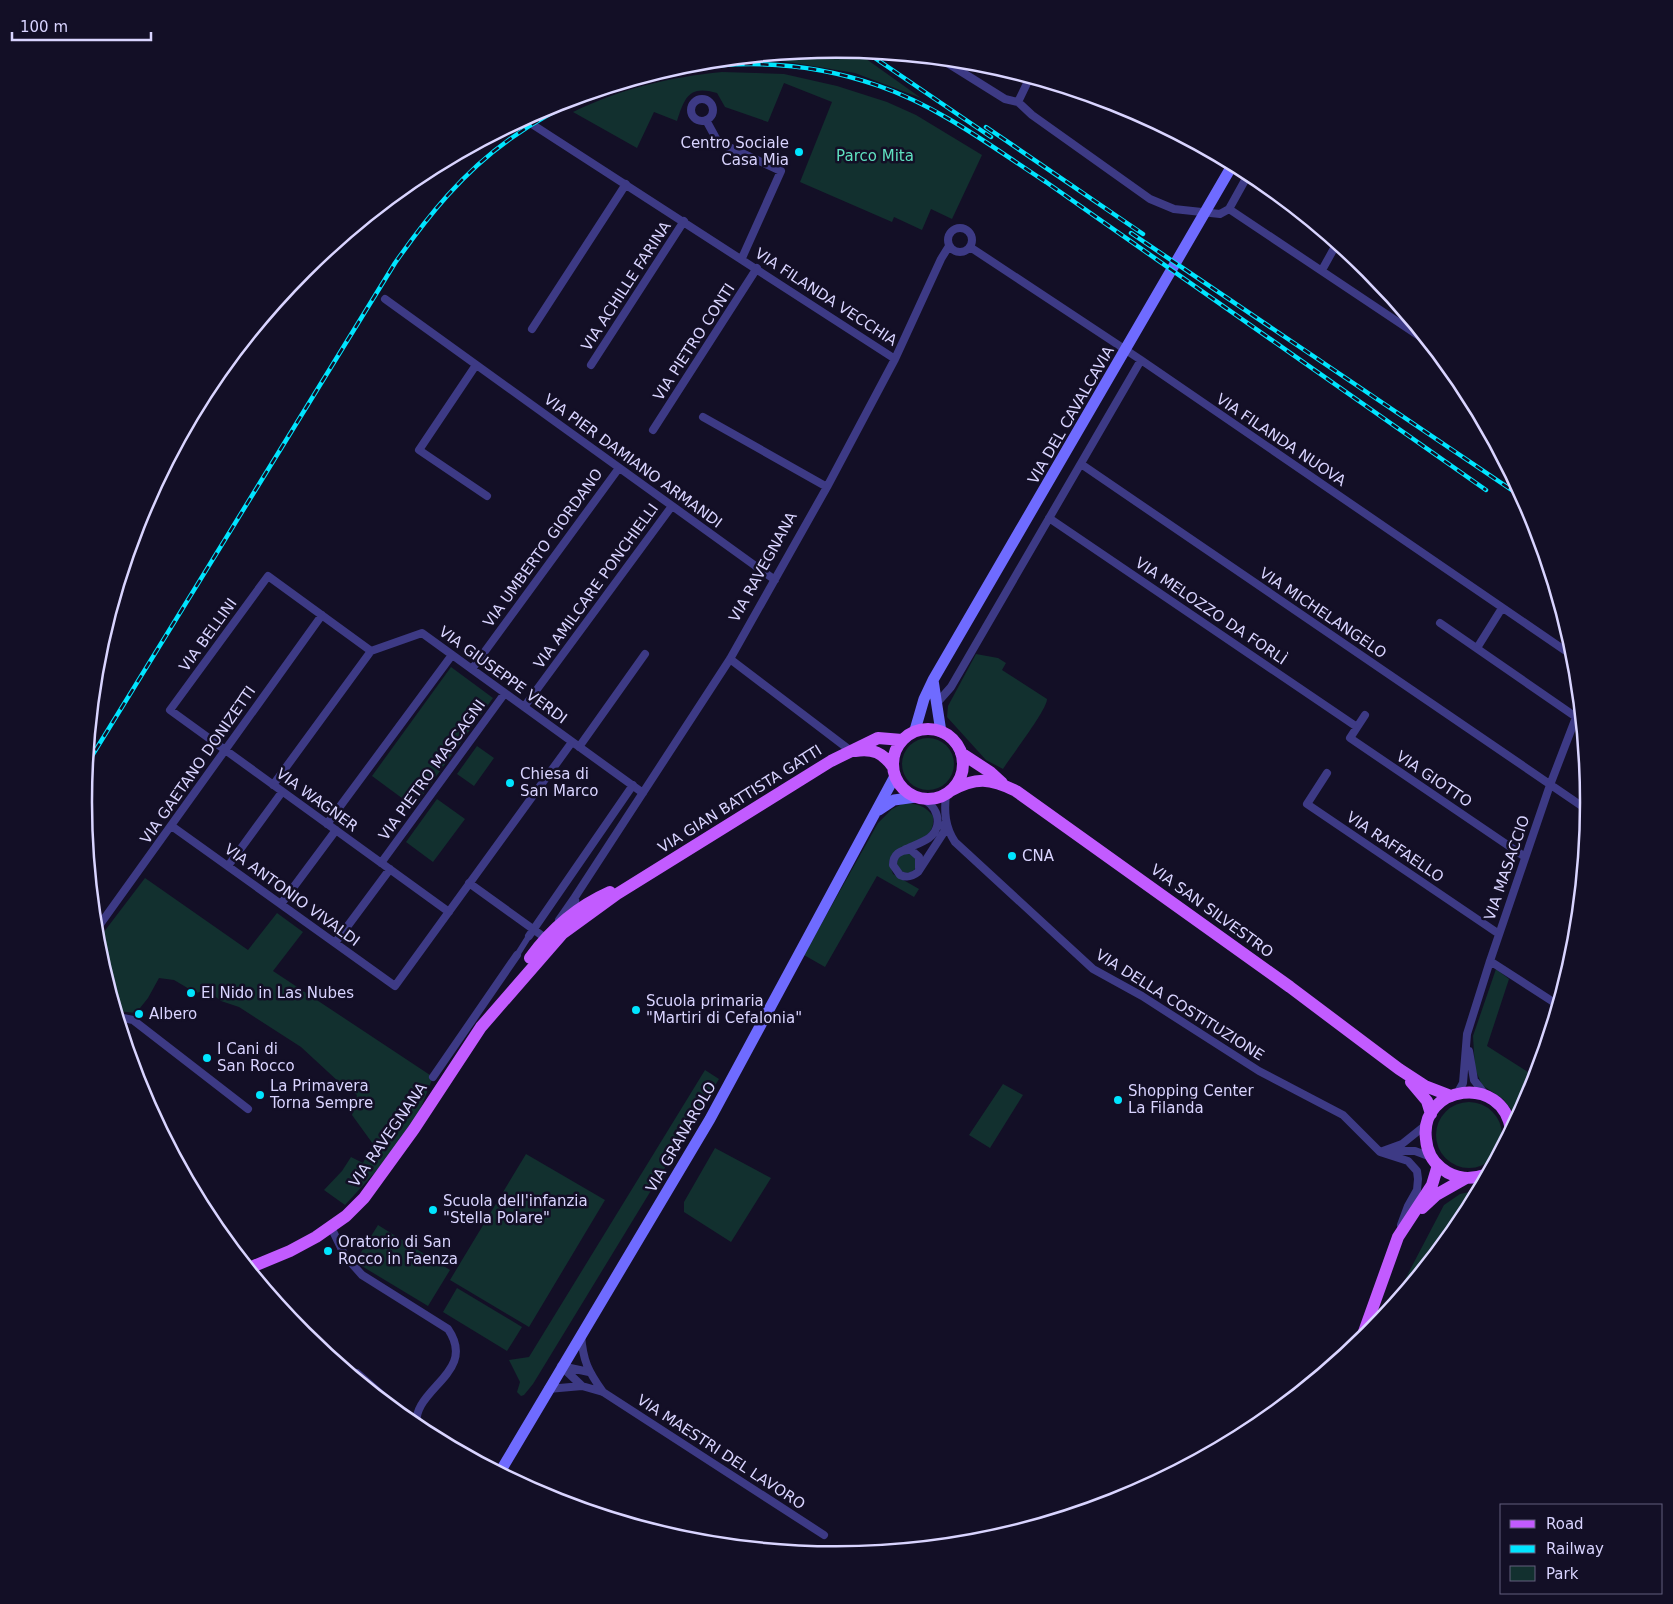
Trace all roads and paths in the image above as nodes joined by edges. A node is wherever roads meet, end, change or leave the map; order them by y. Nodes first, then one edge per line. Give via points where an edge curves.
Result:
1 (955, 67) edge
2 (1027, 83) edge
3 (1018, 102) junction
4 (706, 120) dead end
5 (531, 123) edge
6 (1230, 170) edge
7 (1245, 180) edge
8 (626, 184) junction
9 (1229, 209) junction
10 (684, 221) junction
11 (949, 246) junction
12 (970, 247) junction
13 (1334, 249) edge
14 (742, 258) junction
15 (757, 268) junction
16 (1322, 270) junction
17 (385, 299) dead end
18 (532, 329) dead end
19 (1412, 331) edge
20 (895, 359) junction
21 (1141, 360) junction
22 (476, 364) junction
23 (591, 365) dead end
24 (703, 417) dead end
25 (653, 430) dead end
26 (1081, 464) junction
27 (619, 468) junction
28 (827, 487) junction
29 (487, 496) dead end
30 (672, 506) junction
31 (1049, 518) junction
32 (775, 580) junction
33 (1502, 608) junction
34 (322, 615) junction
35 (1440, 622) dead end
36 (1477, 648) junction
37 (371, 650) junction
38 (1566, 651) edge
39 (645, 654) dead end
40 (452, 655) junction
41 (730, 659) junction
42 (472, 669) junction
43 (933, 680) junction
44 (505, 693) junction
45 (936, 704) junction
46 (524, 707) junction
47 (170, 710) joint
48 (1365, 715) dead end
49 (1576, 717) joint
50 (1356, 727) junction
51 (915, 730) junction
52 (942, 732) junction
53 (902, 740) junction
54 (576, 744) junction
55 (225, 750) junction
56 (850, 751) junction
57 (961, 753) junction
58 (894, 772) junction
59 (1327, 773) dead end
60 (1004, 784) junction
61 (273, 785) junction
62 (633, 785) junction
63 (1550, 785) junction
64 (282, 792) junction
65 (948, 792) junction
66 (643, 793) junction
67 (917, 798) junction
68 (1581, 806) edge
69 (878, 811) junction
70 (946, 820) junction
71 (327, 824) junction
72 (172, 826) junction
73 (336, 830) junction
74 (954, 842) junction
75 (936, 844) junction
76 (904, 850) junction
77 (1526, 857) junction
78 (381, 863) junction
79 (228, 866) junction
80 (920, 868) junction
81 (390, 870) junction
82 (648, 876) junction
83 (470, 883) junction
84 (577, 894) junction
85 (601, 896) junction
86 (281, 904) junction
87 (449, 912) junction
88 (577, 916) junction
89 (102, 922) edge
90 (531, 933) junction
91 (549, 933) junction
92 (1499, 934) junction
93 (335, 943) junction
94 (516, 955) joint
95 (1490, 961) junction
96 (1554, 1002) edge
97 (493, 1012) junction
98 (125, 1018) edge
99 (476, 1024) junction
100 (1467, 1034) junction
101 (1399, 1069) junction
102 (433, 1077) dead end
103 (1454, 1095) junction
104 (1487, 1096) junction
105 (248, 1109) dead end
106 (1429, 1119) junction
107 (1509, 1120) edge
108 (1380, 1152) junction
109 (1434, 1161) junction
110 (1479, 1177) edge
111 (1466, 1178) junction
112 (1412, 1216) junction
113 (331, 1228) junction
114 (1398, 1237) junction
115 (255, 1266) edge
116 (1366, 1324) edge
117 (581, 1333) junction
118 (562, 1366) junction
119 (589, 1372) junction
120 (582, 1386) junction
121 (548, 1389) junction
122 (603, 1392) junction
123 (418, 1417) edge
124 (503, 1468) edge
125 (824, 1535) dead end

1 - 3 street via 1005,98
2 - 3 street
3 - 9 street via 1032,116 1150,199 1174,209 1220,214
4 - 14 street, VIA FILANDA VECCHIA via 718,142 781,171
5 - 8 street, VIA FILANDA VECCHIA
6 - 43 main road, VIA DEL CAVALCAVIA
7 - 9 street
8 - 10 street, VIA FILANDA VECCHIA
8 - 18 street
9 - 16 street
10 - 14 street, VIA FILANDA VECCHIA
10 - 23 street, VIA ACHILLE FARINA
11 - 12 street via 960,252
11 - 12 street, VIA RAVEGNANA via 951,231 962,228 971,235
11 - 20 street, VIA RAVEGNANA
12 - 21 street, VIA FILANDA NUOVA
13 - 16 street
14 - 15 street, VIA FILANDA VECCHIA
15 - 20 street, VIA FILANDA VECCHIA
15 - 25 street, VIA PIETRO CONTI
16 - 19 street
17 - 22 street, VIA PIER DAMIANO ARMANDI
20 - 28 street, VIA RAVEGNANA
21 - 26 street
21 - 33 street, VIA FILANDA NUOVA
22 - 27 street, VIA PIER DAMIANO ARMANDI
22 - 29 street via 419,450
24 - 28 street
26 - 31 street
26 - 63 street, VIA MICHELANGELO
27 - 30 street, VIA PIER DAMIANO ARMANDI
27 - 42 street, VIA UMBERTO GIORDANO
28 - 32 street, VIA RAVEGNANA
30 - 32 street, VIA PIER DAMIANO ARMANDI
30 - 46 street, VIA AMILCARE PONCHIELLI
31 - 45 street via 951,687
31 - 50 street, VIA MELOZZO DA FORLÌ
32 - 41 street, VIA RAVEGNANA
33 - 36 street
33 - 38 street, VIA FILANDA NUOVA
34 - 37 street
34 - 47 street, VIA BELLINI via 268,576
34 - 55 street, VIA GAETANO DONIZETTI
35 - 36 street
36 - 49 street
37 - 40 street, VIA GIUSEPPE VERDI via 422,633
37 - 61 street
39 - 54 street
40 - 42 street, VIA GIUSEPPE VERDI
40 - 71 street
41 - 56 street
41 - 66 street, VIA RAVEGNANA
42 - 44 street, VIA GIUSEPPE VERDI
43 - 45 main road
43 - 51 main road, VIA DEL CAVALCAVIA
44 - 46 street, VIA GIUSEPPE VERDI
44 - 78 street, VIA PIETRO MASCAGNI
45 - 52 main road
46 - 54 street, VIA GIUSEPPE VERDI
47 - 55 street, VIA WAGNER
48 - 50 street
49 - 63 street, VIA MASACCIO
50 - 77 street, VIA GIOTTO via 1350,738
51 - 52 main road
51 - 53 main road
52 - 57 main road via 954,740
53 - 56 main road, VIA GIAN BATTISTA GATTI via 878,738
53 - 58 main road via 896,748
54 - 62 street, VIA GIUSEPPE VERDI
54 - 83 street
55 - 61 street, VIA WAGNER
55 - 72 street, VIA GAETANO DONIZETTI
56 - 58 main road, VIA GIAN BATTISTA GATTI via 874,750 885,756
56 - 82 main road, VIA GIAN BATTISTA GATTI
57 - 60 main road, VIA SAN SILVESTRO
57 - 65 main road via 962,774
58 - 67 main road via 903,789
58 - 69 main road, VIA GRANAROLO
59 - 92 street, VIA RAFFAELLO via 1307,804
60 - 65 main road, VIA SAN SILVESTRO via 981,780 967,782
60 - 101 main road, VIA SAN SILVESTRO via 1282,981
61 - 64 street, VIA WAGNER
62 - 66 street, VIA GIUSEPPE VERDI
62 - 90 street, VIA RAVEGNANA
63 - 68 street
63 - 77 street, VIA MASACCIO
64 - 71 street, VIA WAGNER
64 - 79 street
65 - 67 main road via 928,799
65 - 70 street, VIA DELLA COSTITUZIONE
66 - 84 street, VIA RAVEGNANA
67 - 69 main road via 894,800
67 - 76 street via 932,805 938,819 936,830 929,838
69 - 117 main road, VIA GRANAROLO via 710,1119
70 - 74 street, VIA DELLA COSTITUZIONE
70 - 75 street, VIA DELLA COSTITUZIONE via 944,832
71 - 73 street, VIA WAGNER
72 - 79 street, VIA ANTONIO VIVALDI
72 - 89 street, VIA GAETANO DONIZETTI
73 - 78 street, VIA WAGNER
73 - 86 street
74 - 75 street via 945,840
74 - 108 street, VIA DELLA COSTITUZIONE via 1093,969 1142,996 1259,1071 1343,1115
75 - 80 street, VIA DELLA COSTITUZIONE
76 - 80 street via 917,854
76 - 80 street via 896,854 893,861 896,873 903,877 911,876
77 - 92 street, VIA MASACCIO
78 - 81 street, VIA WAGNER
79 - 86 street, VIA ANTONIO VIVALDI
81 - 87 street, VIA WAGNER
81 - 93 street
82 - 85 main road, VIA GIAN BATTISTA GATTI
82 - 88 main road, VIA GIAN BATTISTA GATTI
83 - 87 street
83 - 90 street
84 - 85 street via 587,898
84 - 88 street
84 - 91 street, VIA RAVEGNANA
85 - 88 main road, VIA GIAN BATTISTA GATTI
86 - 93 street, VIA ANTONIO VIVALDI
87 - 93 street, VIA ANTONIO VIVALDI via 395,986
88 - 91 main road, VIA RAVEGNANA
88 - 97 main road, VIA RAVEGNANA
90 - 91 street
90 - 94 street, VIA RAVEGNANA
91 - 97 main road, VIA RAVEGNANA
92 - 95 street, VIA MASACCIO
94 - 99 street, VIA RAVEGNANA
95 - 96 street
95 - 100 street, VIA MASACCIO
97 - 99 main road, VIA RAVEGNANA
98 - 105 street via 133,1020
99 - 102 street, VIA RAVEGNANA
99 - 113 main road, VIA RAVEGNANA via 381,1176 364,1198
100 - 103 street, VIA MASACCIO via 1463,1083
100 - 104 street, VIA MASACCIO via 1474,1080
101 - 103 main road, VIA SAN SILVESTRO via 1425,1086
101 - 106 main road, VIA SAN SILVESTRO via 1427,1101
103 - 104 main road, VIA SAN SILVESTRO via 1466,1092
103 - 106 main road via 1443,1100
104 - 107 main road via 1503,1108
106 - 108 street via 1402,1144
106 - 109 main road via 1427,1147
108 - 109 street via 1415,1151
108 - 114 street, VIA DELLA COSTITUZIONE via 1408,1161 1417,1171 1417,1190
109 - 111 main road via 1447,1173
109 - 112 main road via 1432,1185
110 - 111 main road
111 - 112 main road via 1436,1195
112 - 114 main road
113 - 115 main road, VIA RAVEGNANA
113 - 123 street via 345,1256 362,1275 448,1329 455,1340 457,1354 454,1363 428,1395
114 - 116 main road
117 - 118 main road, VIA GRANAROLO
117 - 119 street, VIA MAESTRI DEL LAVORO via 583,1356
118 - 119 street
118 - 120 street, VIA MAESTRI DEL LAVORO
118 - 121 main road, VIA GRANAROLO
119 - 122 street, VIA MAESTRI DEL LAVORO
120 - 121 street, VIA MAESTRI DEL LAVORO
120 - 122 street, VIA MAESTRI DEL LAVORO
121 - 124 main road, VIA GRANAROLO
122 - 125 street, VIA MAESTRI DEL LAVORO

